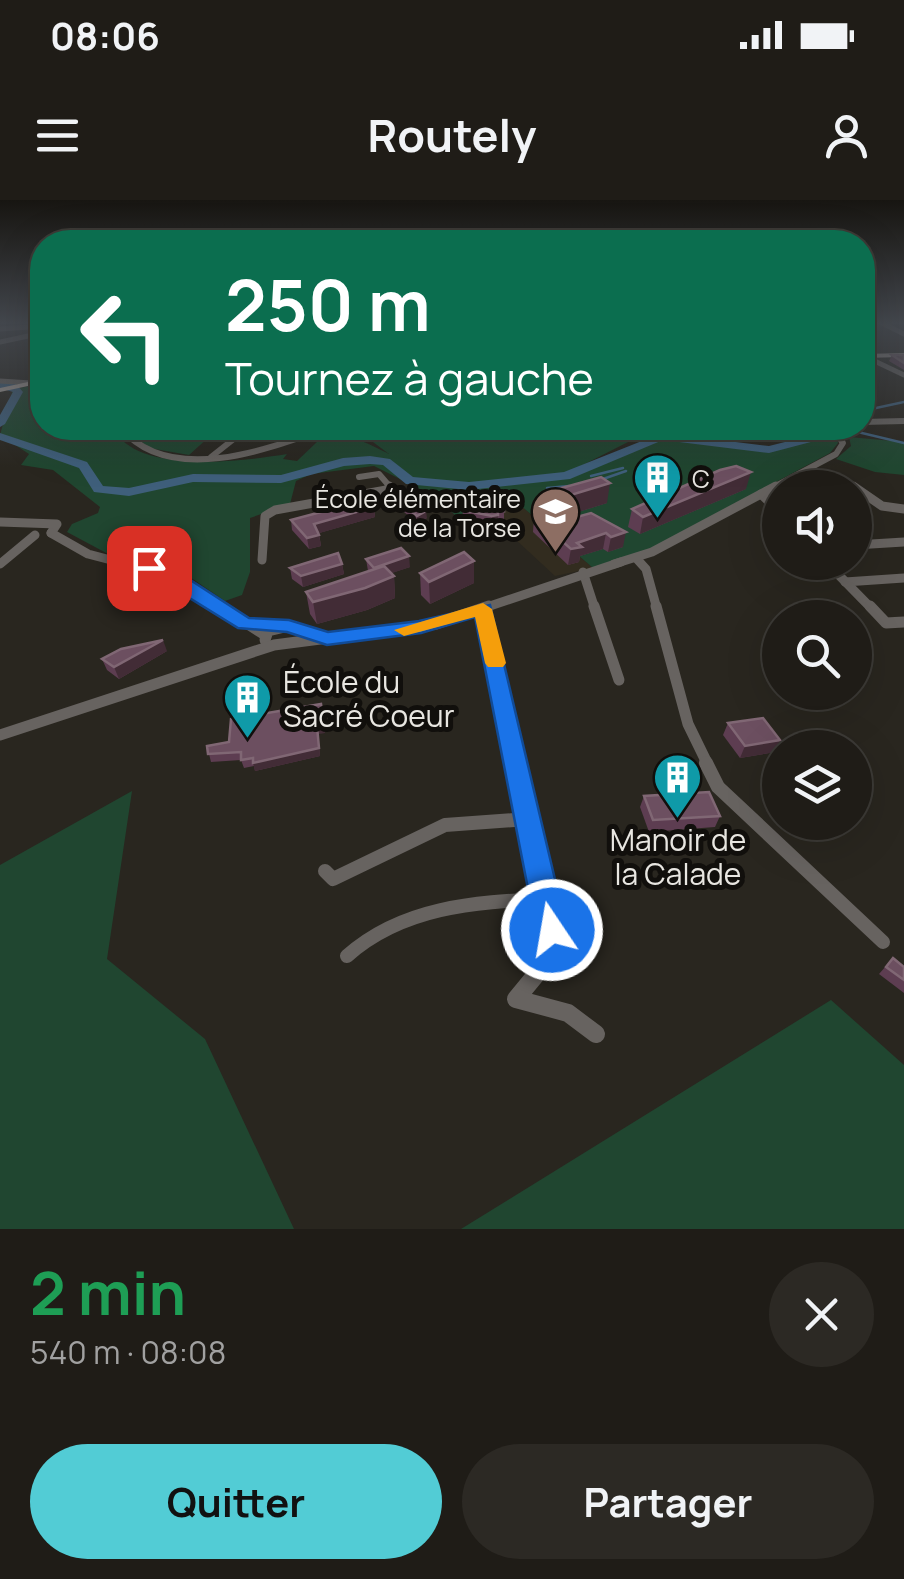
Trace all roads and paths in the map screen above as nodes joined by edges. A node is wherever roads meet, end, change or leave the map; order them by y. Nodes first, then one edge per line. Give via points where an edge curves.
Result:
1 (0, 381) edge
2 (30, 383) edge
3 (30, 383) edge
4 (30, 384) edge
5 (16, 387) junction
6 (0, 390) edge
7 (904, 421) edge
8 (875, 422) edge
9 (127, 440) edge
10 (232, 440) edge
11 (293, 440) edge
12 (842, 440) edge
13 (286, 451) dead end
14 (212, 456) junction
15 (807, 470) edge
16 (358, 477) dead end
17 (761, 494) edge
18 (872, 499) edge
19 (904, 509) edge
20 (0, 522) edge
21 (35, 531) junction
22 (903, 542) edge
23 (872, 544) edge
24 (636, 558) junction
25 (262, 560) dead end
26 (0, 564) edge
27 (585, 574) junction
28 (904, 578) edge
29 (845, 582) joint
30 (483, 609) junction
31 (904, 622) edge
32 (270, 637) junction
33 (295, 637) junction
34 (619, 680) dead end
35 (0, 736) edge
36 (528, 818) junction
37 (325, 871) dead end
38 (545, 900) junction
39 (883, 942) dead end
40 (347, 956) dead end
41 (596, 1034) dead end

1 - 2 street
3 - 5 main road
4 - 5 main road
5 - 6 main road
7 - 8 street
9 - 14 street via 146,450
10 - 14 street
11 - 14 street
12 - 15 street via 836,454
13 - 14 street via 244,460
16 - 25 street via 379,474 392,489 275,510 265,516
17 - 24 street
18 - 19 street
20 - 21 street
21 - 26 street
21 - 32 street via 88,554 172,576
22 - 23 street
24 - 27 street
24 - 39 street via 646,569 688,724 718,787
27 - 30 street
27 - 34 street
28 - 29 street
29 - 31 street via 886,623
30 - 33 street via 421,627
30 - 36 street
32 - 33 street
32 - 33 street via 289,626
32 - 35 street via 248,654
36 - 37 street via 445,824 333,879
36 - 38 street
38 - 40 street via 396,922 365,936
38 - 41 street via 552,953 516,999 568,1014

